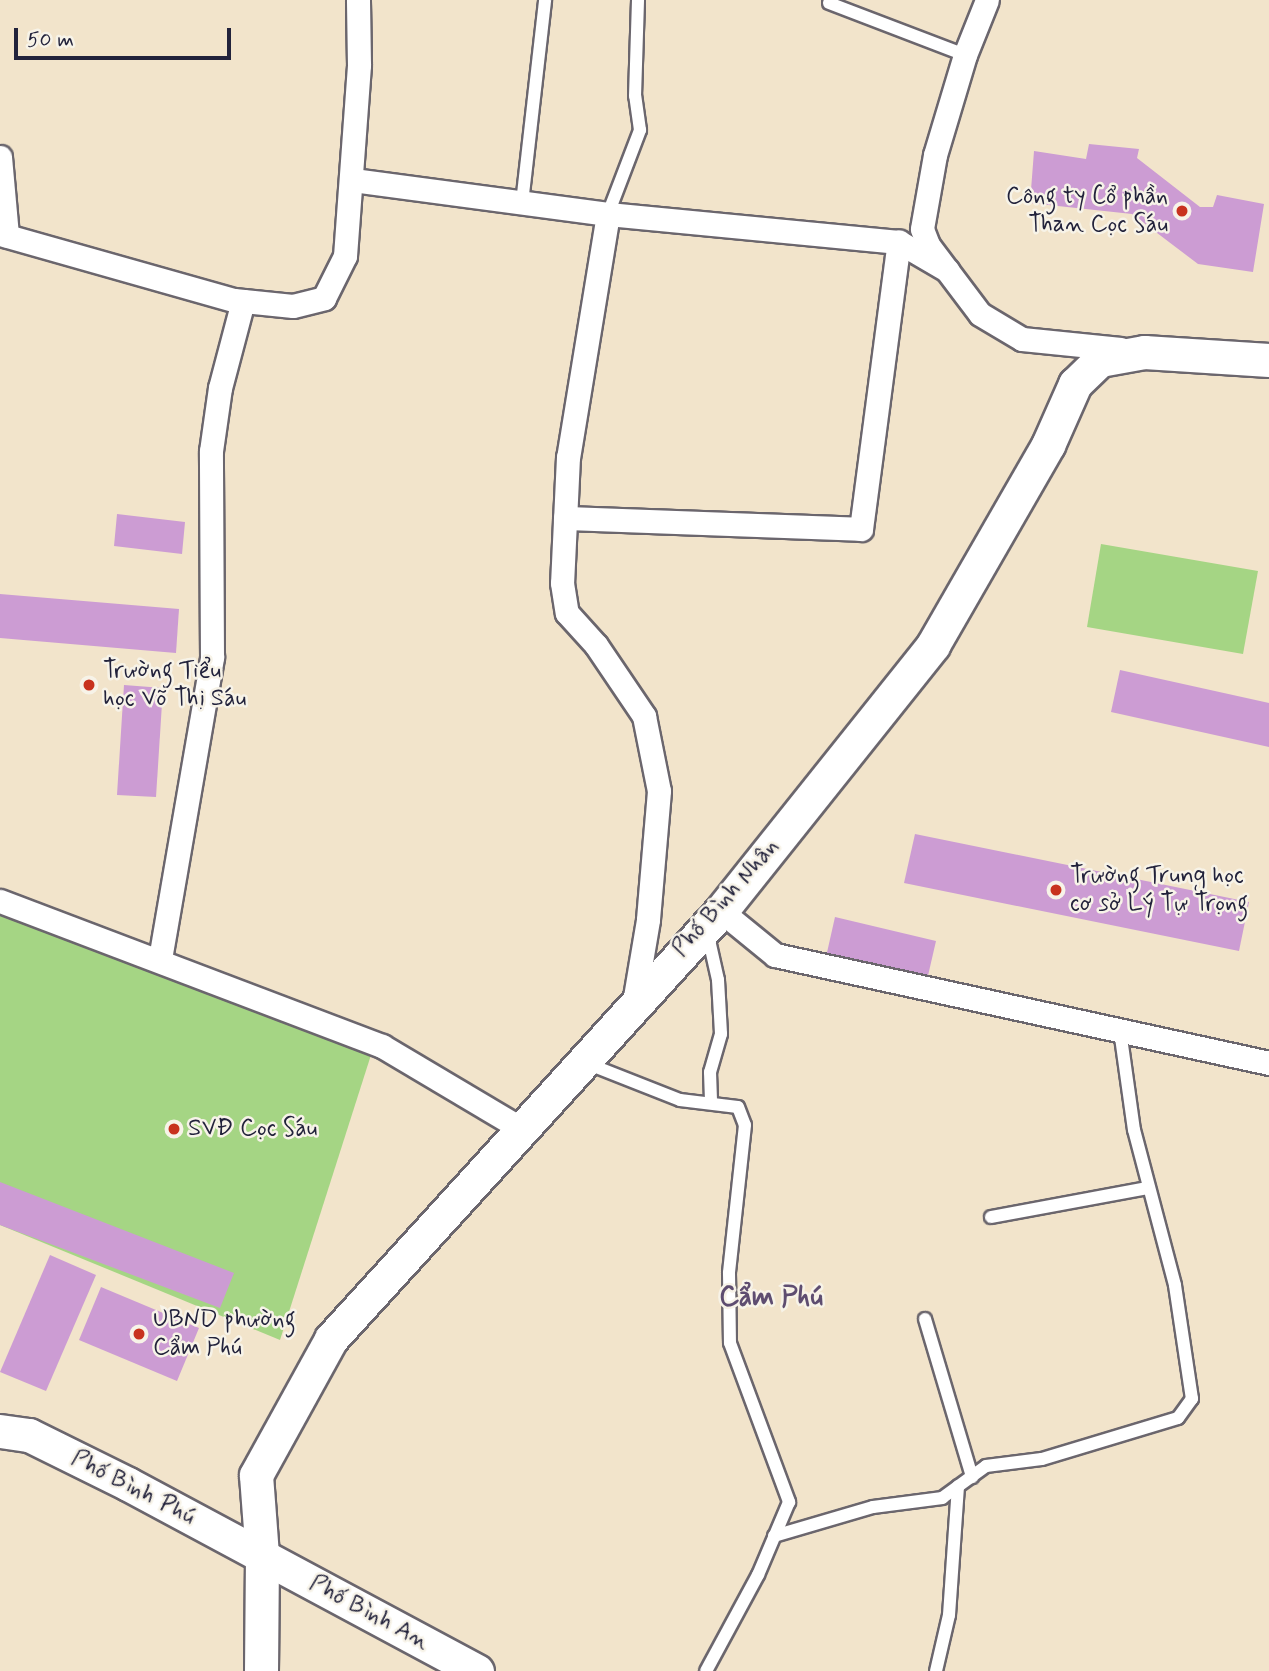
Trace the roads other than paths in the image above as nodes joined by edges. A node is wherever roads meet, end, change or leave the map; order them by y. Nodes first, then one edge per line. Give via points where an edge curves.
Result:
1 (358, 0) edge
2 (545, 0) edge
3 (638, 0) edge
4 (987, 0) edge
5 (829, 3) dead end
6 (965, 55) junction
7 (0, 157) edge
8 (353, 180) junction
9 (522, 203) junction
10 (608, 214) junction
11 (4, 235) edge
12 (899, 242) junction
13 (947, 270) junction
14 (243, 302) junction
15 (1144, 352) junction
16 (1269, 360) edge
17 (565, 518) junction
18 (0, 901) edge
19 (713, 917) junction
20 (160, 959) junction
21 (634, 1003) junction
22 (1120, 1030) junction
23 (582, 1062) junction
24 (1269, 1063) edge
25 (711, 1102) junction
26 (520, 1128) junction
27 (1148, 1188) junction
28 (991, 1217) dead end
29 (925, 1319) dead end
30 (0, 1431) edge
31 (972, 1477) junction
32 (958, 1486) junction
33 (774, 1536) junction
34 (262, 1555) junction
35 (261, 1671) edge
36 (477, 1671) edge
37 (706, 1671) edge
38 (936, 1671) edge

1 - 8 street
2 - 9 lane
3 - 10 lane via 635,96 640,130
4 - 6 street
5 - 6 lane
6 - 13 street via 935,155 923,216 928,245
7 - 11 street
8 - 9 street
8 - 14 street via 345,256 324,298 293,306
9 - 10 street
10 - 12 street
10 - 17 street via 568,457
11 - 14 street
12 - 13 street
12 - 17 street via 861,529
13 - 15 street via 980,314 1022,339
14 - 20 street via 220,388 211,451 212,657
15 - 16 street, Phố Bình Nhân
15 - 19 street, Phố Bình Nhân via 1100,360 1075,384 1048,444 933,645
17 - 21 street via 562,583 567,613 596,645 644,716 659,791 648,920
18 - 20 street
19 - 21 street, Phố Bình Nhân
19 - 22 street via 775,955
19 - 25 lane via 721,1034 710,1072
20 - 26 street via 382,1046
21 - 23 street, Phố Bình Nhân
22 - 24 street
22 - 27 lane via 1134,1130
23 - 25 lane via 680,1100
23 - 26 street, Phố Bình Nhân
25 - 33 lane via 738,1107 745,1125 729,1273 730,1343 789,1502
26 - 34 street, Phố Bình Nhân via 331,1339 256,1475
27 - 28 lane
27 - 31 lane via 1175,1285 1192,1399 1178,1418 1042,1459 998,1461
29 - 31 lane
30 - 34 street, Phố Bình Phú via 29,1435
31 - 32 lane
32 - 33 lane via 942,1498 873,1507
32 - 38 lane via 949,1615
33 - 37 lane
34 - 35 street, Phố Bình Nhân
34 - 36 street, Phố Bình An

